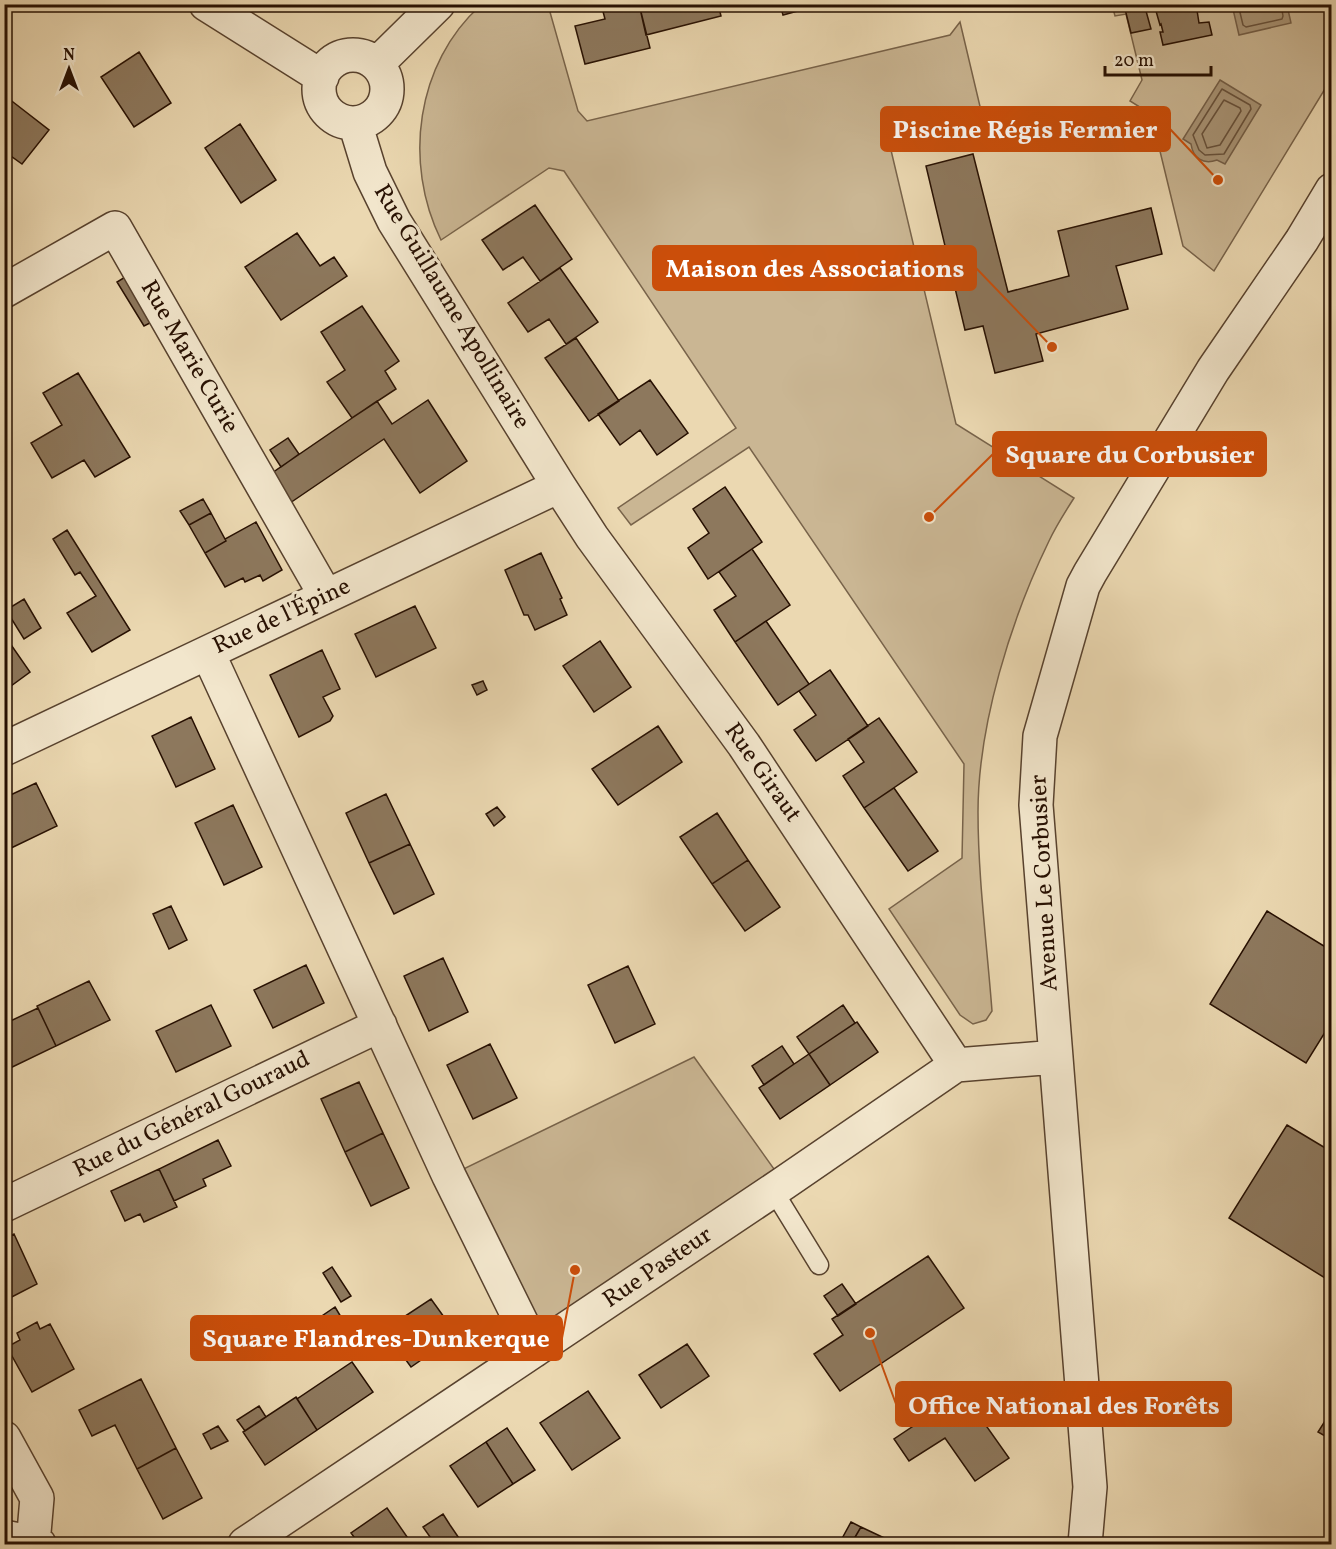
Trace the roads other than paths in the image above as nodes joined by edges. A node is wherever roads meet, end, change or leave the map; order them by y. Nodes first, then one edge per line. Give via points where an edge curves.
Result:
1 (206, 4) edge
2 (438, 4) edge
3 (377, 64) junction
4 (322, 77) junction
5 (355, 123) junction
6 (1332, 190) edge
7 (4, 291) edge
8 (559, 486) junction
9 (326, 596) junction
10 (208, 653) junction
11 (4, 749) edge
12 (380, 1025) junction
13 (1056, 1057) junction
14 (957, 1065) junction
15 (773, 1190) junction
16 (4, 1205) edge
17 (819, 1265) dead end
18 (535, 1350) junction
19 (4, 1438) edge
20 (28, 1542) edge
21 (245, 1545) edge
22 (1085, 1545) edge

1 - 4 street
2 - 3 street
3 - 4 street via 357,55 346,56 335,60
3 - 5 street via 387,84 383,106 366,121
4 - 5 street via 319,87 326,108 333,117
5 - 8 street, Rue Guillaume Apollinaire via 370,172 394,221
6 - 13 street, Avenue Le Corbusier via 1213,370 1083,586 1040,736 1036,794
7 - 9 street, Rue Marie Curie via 115,228
8 - 9 street, Rue de l'Épine
8 - 14 street, Rue Giraut via 744,745
9 - 10 street, Rue de l'Épine
10 - 11 street, Rue de l'Épine
10 - 12 street
12 - 16 street, Rue du Général Gouraud
12 - 18 street via 448,1176
13 - 14 street, Rue Pasteur
13 - 22 street, Avenue Le Corbusier via 1090,1487
14 - 15 street, Rue Pasteur
15 - 17 lane
15 - 18 street, Rue Pasteur
18 - 21 street, Rue Pasteur
19 - 20 street via 37,1498

